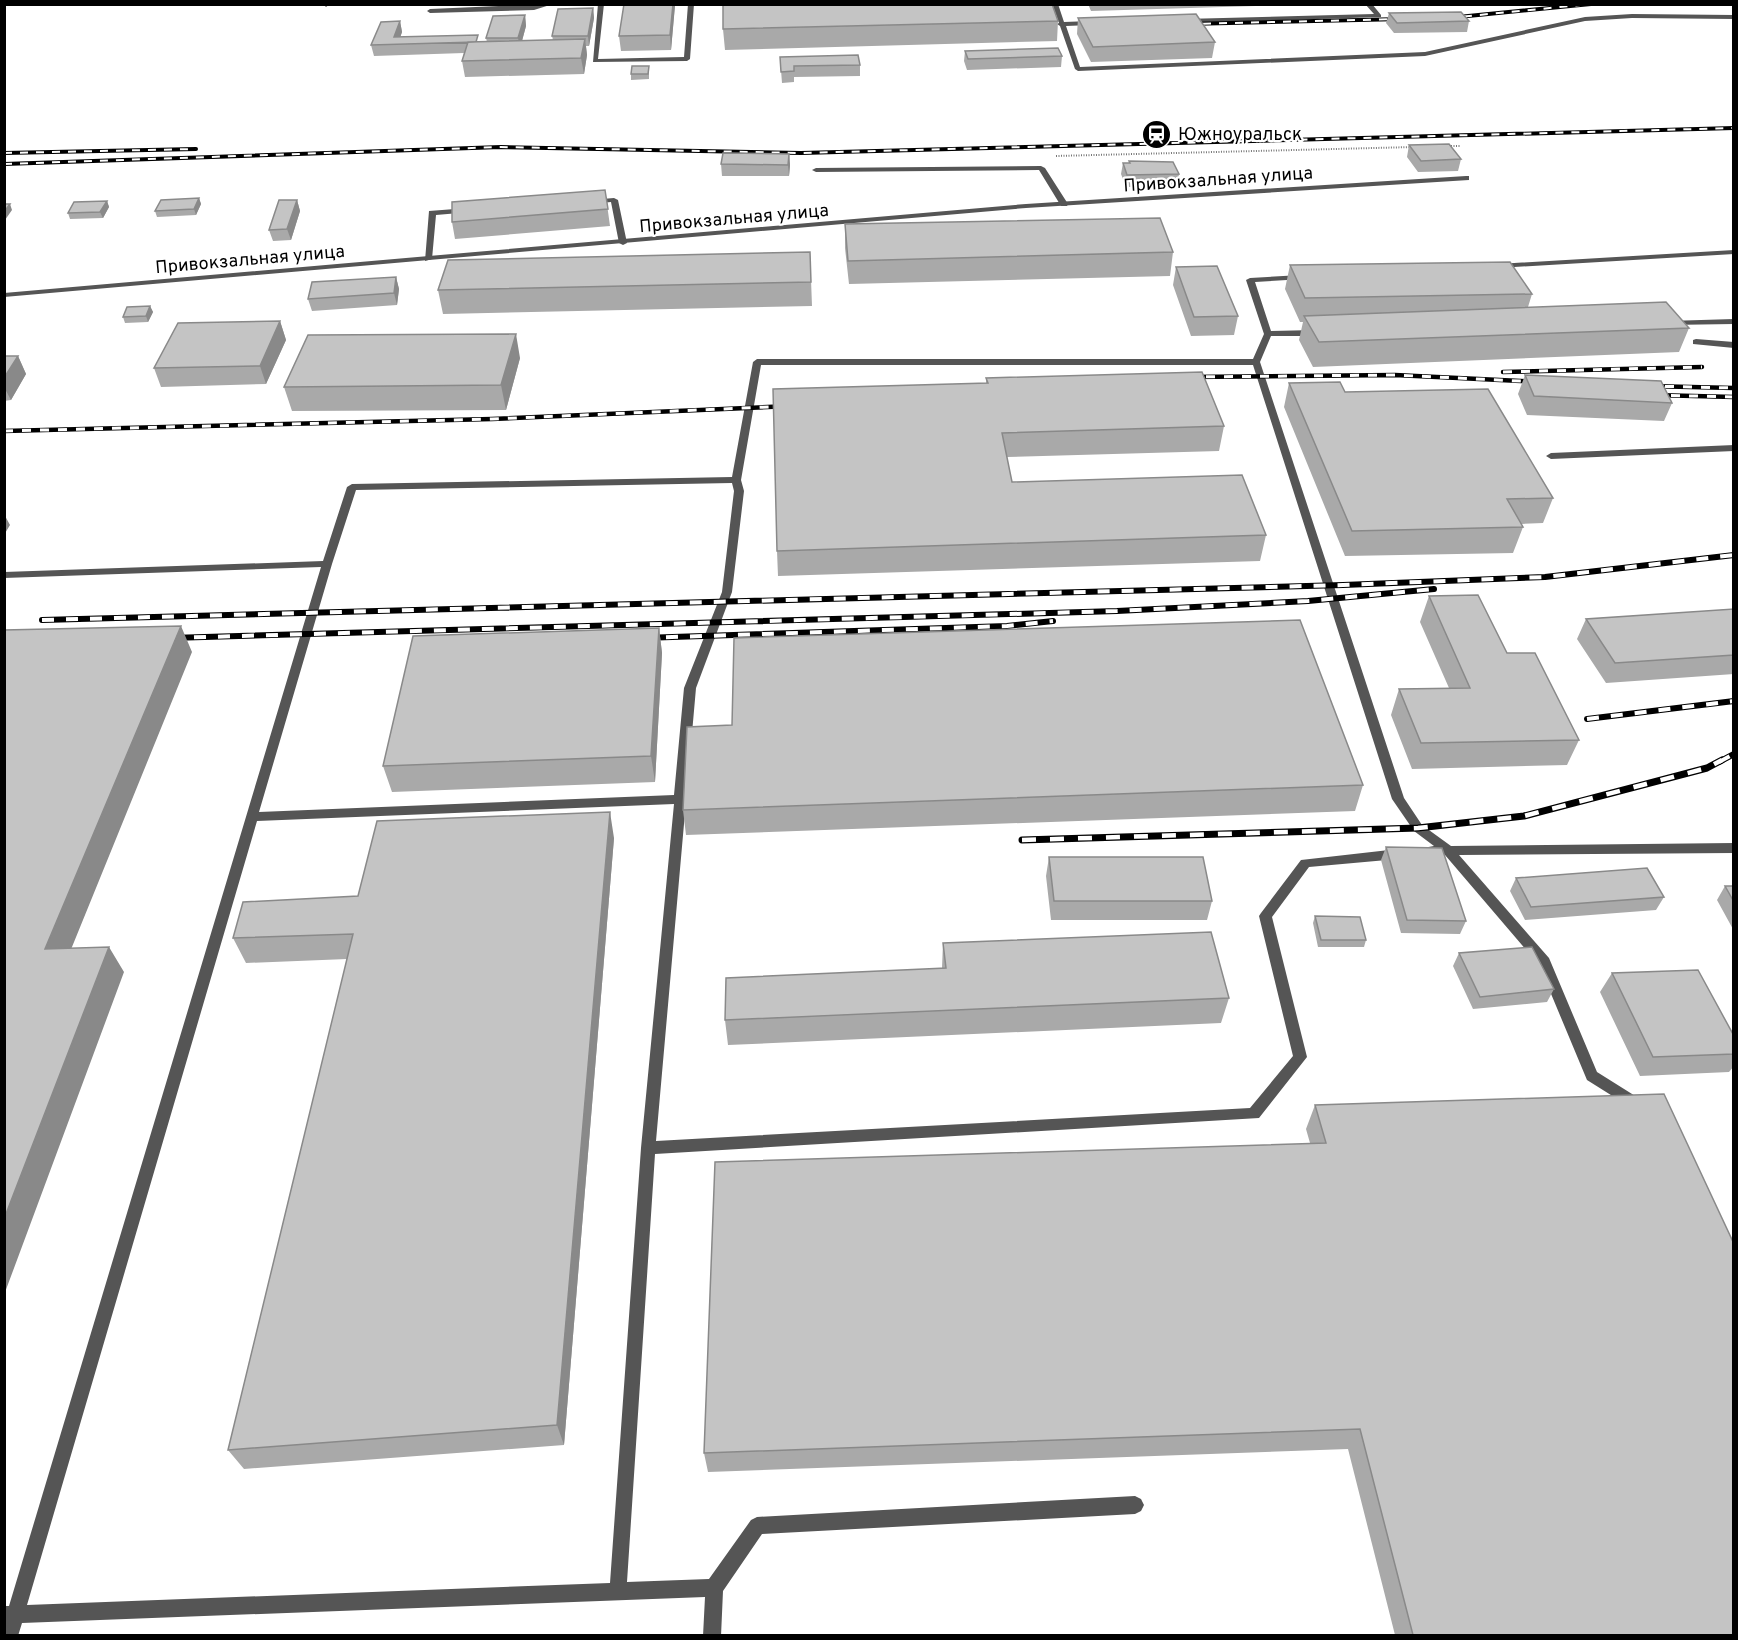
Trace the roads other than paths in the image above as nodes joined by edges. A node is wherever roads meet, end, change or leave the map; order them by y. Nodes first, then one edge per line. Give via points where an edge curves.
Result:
1 (550, 4) edge
2 (602, 4) edge
3 (691, 4) edge
4 (1054, 4) edge
5 (1368, 4) edge
6 (430, 10) dead end
7 (1734, 17) edge
8 (1178, 21) edge
9 (1095, 23) edge
10 (1060, 24) junction
11 (816, 170) dead end
12 (1466, 178) dead end
13 (580, 202) edge
14 (1064, 204) junction
15 (478, 210) edge
16 (622, 243) junction
17 (1734, 252) edge
18 (428, 259) junction
19 (1486, 267) edge
20 (1309, 277) edge
21 (4, 295) edge
22 (1734, 321) edge
23 (1662, 323) edge
24 (1328, 332) edge
25 (1268, 334) junction
26 (1696, 342) dead end
27 (1734, 345) edge
28 (1256, 362) junction
29 (1734, 448) edge
30 (1551, 456) dead end
31 (736, 480) junction
32 (327, 564) junction
33 (4, 575) edge
34 (680, 799) junction
35 (253, 817) junction
36 (1734, 848) edge
37 (1447, 850) junction
38 (1649, 1113) edge
39 (648, 1148) junction
40 (1135, 1505) dead end
41 (714, 1588) junction
42 (618, 1591) junction
43 (10, 1615) edge
44 (9, 1635) edge
45 (712, 1635) edge

1 - 6 street via 534,8
2 - 3 street via 595,61 687,59
4 - 10 street
5 - 8 street via 1379,16
7 - 10 street via 1585,19 1425,54 1078,69
9 - 10 street
11 - 14 street via 1041,168
12 - 14 street, Привокзальная улица
13 - 16 street via 614,200
14 - 16 street, Привокзальная улица
15 - 18 street via 432,213
16 - 18 street, Привокзальная улица
17 - 19 street
18 - 21 street, Привокзальная улица
20 - 25 street via 1250,280
22 - 23 street
24 - 25 street
25 - 28 street
26 - 27 street
28 - 31 street via 758,362
28 - 37 street via 1398,799 1418,828
29 - 30 street
31 - 32 street via 352,487
31 - 34 street via 739,491 727,592 690,688
32 - 33 street
32 - 35 street
34 - 35 street
34 - 39 street
35 - 43 street
36 - 37 street
37 - 38 street via 1544,962 1592,1076
37 - 39 street via 1305,863 1265,916 1300,1057 1254,1114
39 - 42 street
40 - 41 street via 757,1526
41 - 42 street
41 - 45 street
42 - 43 street
43 - 44 street

